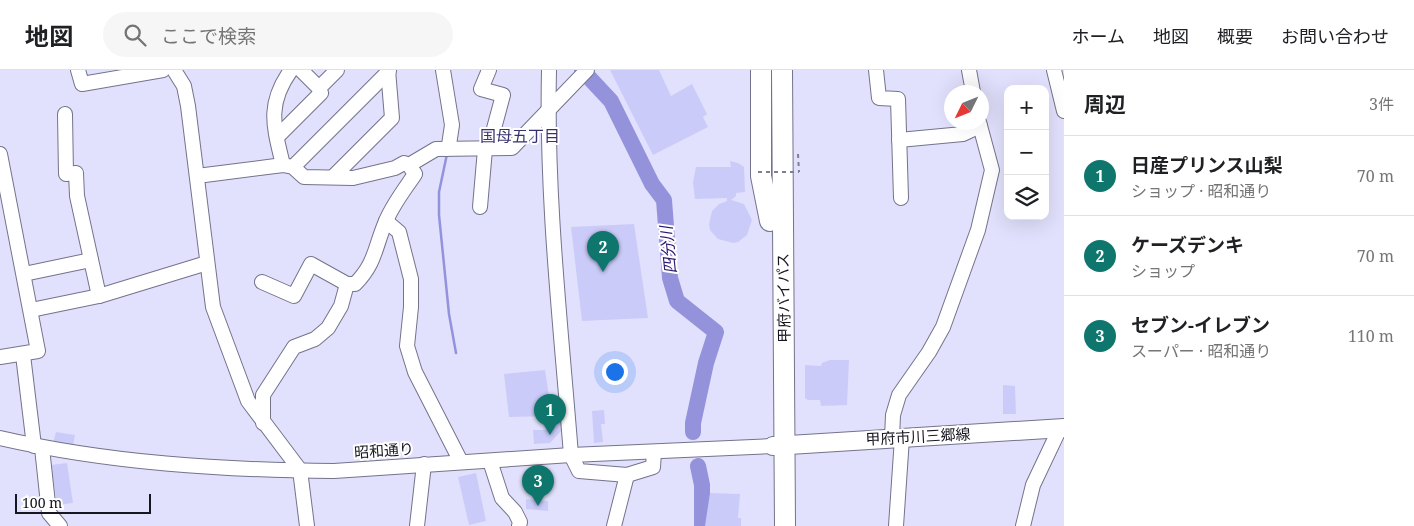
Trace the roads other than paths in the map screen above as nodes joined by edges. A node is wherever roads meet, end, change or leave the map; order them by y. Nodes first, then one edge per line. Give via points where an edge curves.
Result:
1 (78, 70) edge
2 (163, 70) edge
3 (174, 70) edge
4 (291, 70) edge
5 (301, 70) edge
6 (337, 70) edge
7 (388, 70) edge
8 (443, 70) edge
9 (489, 70) edge
10 (549, 70) edge
11 (587, 70) edge
12 (876, 70) edge
13 (969, 70) edge
14 (1054, 70) edge
15 (776, 76) edge
16 (972, 85) edge
17 (319, 88) junction
18 (1064, 111) edge
19 (548, 113) junction
20 (65, 114) dead end
21 (970, 130) edge
22 (982, 130) edge
23 (276, 137) junction
24 (899, 140) junction
25 (487, 148) junction
26 (446, 149) junction
27 (0, 154) edge
28 (409, 165) junction
29 (288, 166) junction
30 (197, 176) junction
31 (334, 176) junction
32 (901, 198) dead end
33 (480, 208) dead end
34 (386, 221) junction
35 (776, 221) junction
36 (91, 260) junction
37 (207, 263) junction
38 (24, 274) junction
39 (262, 282) dead end
40 (348, 284) junction
41 (99, 296) junction
42 (31, 310) junction
43 (23, 354) junction
44 (0, 358) edge
45 (264, 424) junction
46 (1062, 428) edge
47 (0, 438) edge
48 (897, 438) junction
49 (779, 446) junction
50 (38, 447) junction
51 (654, 452) junction
52 (571, 456) junction
53 (490, 460) junction
54 (461, 462) junction
55 (424, 464) junction
56 (300, 470) junction
57 (627, 474) junction
58 (894, 525) edge
59 (60, 526) edge
60 (307, 526) edge
61 (417, 526) edge
62 (519, 526) edge
63 (614, 526) edge
64 (774, 526) edge
65 (785, 526) edge
66 (1023, 526) edge

1 - 2 street via 82,84
3 - 30 street via 184,86
4 - 23 street via 274,102
5 - 17 street
6 - 17 street
7 - 29 street
7 - 31 street via 392,118
8 - 26 street via 452,124
9 - 25 street via 481,89 503,95
10 - 19 street
11 - 19 street
12 - 24 street via 879,98 898,99
13 - 16 street
14 - 18 street
15 - 35 highway via 761,176
15 - 35 highway via 791,176
17 - 23 street via 321,93
19 - 25 street via 512,148
19 - 52 street via 552,221
20 - 36 street via 66,174 76,173 77,196
21 - 24 street via 963,134
22 - 48 street via 992,170 978,230 943,327 899,395 893,415
23 - 29 street
24 - 32 street
25 - 26 street
25 - 33 street
26 - 28 street via 430,151
27 - 38 street
28 - 31 street via 404,163 358,178
28 - 34 street via 415,174
29 - 30 street
29 - 31 street via 304,176
30 - 37 street
34 - 40 street via 366,273 354,284
34 - 54 street via 399,232 411,279 407,346 415,372
35 - 49 highway, 甲府バイパス
36 - 38 street
36 - 41 street
37 - 41 street
37 - 45 street via 218,324 248,401
38 - 42 street
39 - 40 street via 294,296 312,264
40 - 45 street via 341,306 328,328 315,339 294,347 263,395
41 - 42 street
42 - 43 street via 38,351
43 - 44 street
43 - 50 street
45 - 56 street
46 - 48 main road, 甲府市川三郷線
46 - 66 street via 1033,485
47 - 50 street, 昭和通り
48 - 49 main road, 甲府市川三郷線
48 - 58 street
49 - 51 street, 昭和通り
49 - 64 highway, 甲府バイパス
49 - 65 highway, 甲府バイパス
50 - 56 street, 昭和通り via 163,462
50 - 59 street via 49,513
51 - 52 street, 昭和通り
51 - 57 street via 653,467
52 - 53 street, 昭和通り
52 - 57 street via 579,471
53 - 54 street, 昭和通り
53 - 62 street via 502,498 515,512
54 - 55 street, 昭和通り
55 - 56 street, 昭和通り
55 - 61 street
56 - 60 street
57 - 63 street

